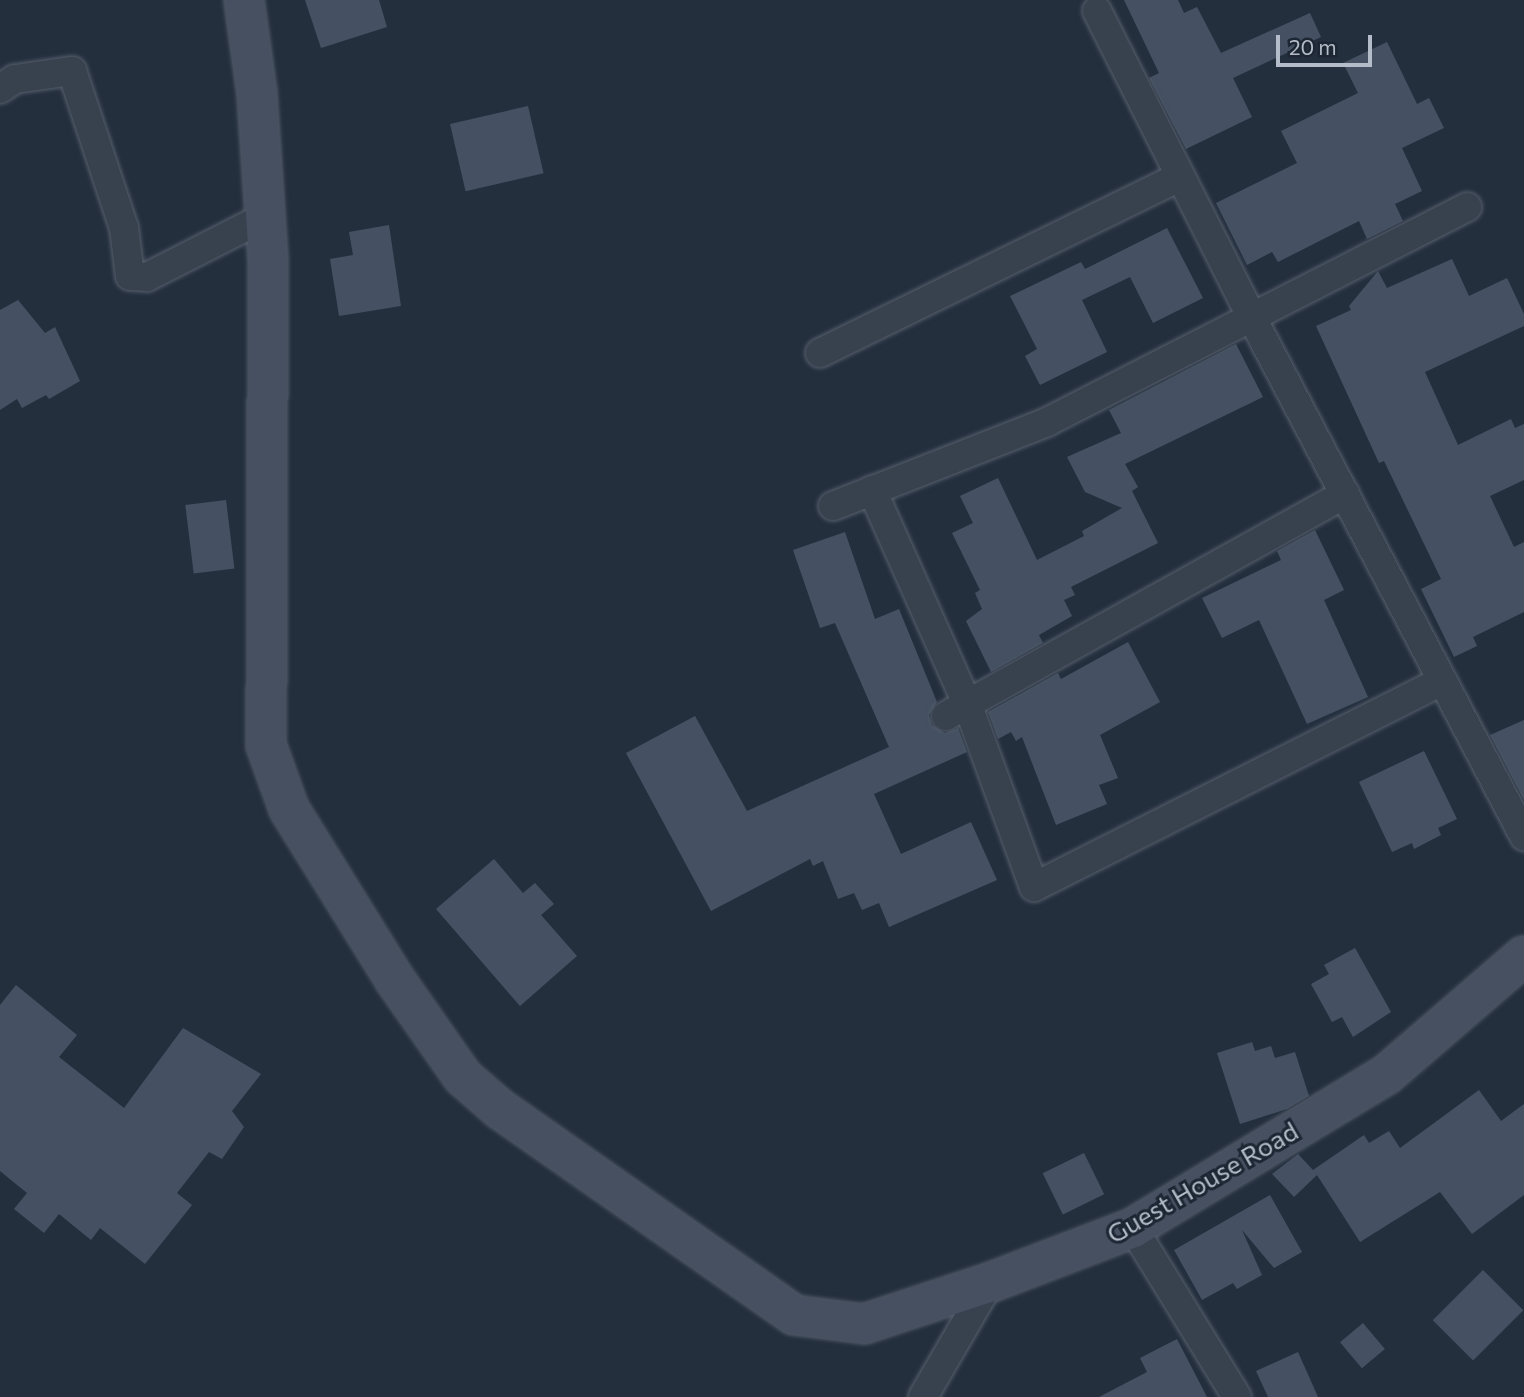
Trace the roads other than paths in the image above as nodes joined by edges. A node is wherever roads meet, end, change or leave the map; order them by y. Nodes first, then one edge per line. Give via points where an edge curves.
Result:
1 (244, 0) edge
2 (1097, 11) dead end
3 (0, 89) edge
4 (1179, 177) junction
5 (1466, 207) dead end
6 (265, 217) junction
7 (1250, 314) junction
8 (820, 353) dead end
9 (872, 490) junction
10 (1345, 494) junction
11 (832, 506) dead end
12 (1442, 681) junction
13 (956, 710) junction
14 (1524, 836) edge
15 (1524, 956) edge
16 (1133, 1228) junction
17 (989, 1283) junction
18 (923, 1397) edge
19 (1237, 1397) edge

1 - 6 main road
2 - 4 street
3 - 6 street via 15,79 72,71 124,228 130,276 147,277
4 - 7 street
4 - 8 street
5 - 7 street
6 - 17 main road, Guest House Road via 266,746 289,809 395,980 463,1077 500,1109 794,1315 864,1324
7 - 9 street via 1047,422
7 - 10 street
9 - 11 street
9 - 13 street
10 - 12 street
10 - 13 street
12 - 13 street via 1034,887
12 - 14 street
15 - 16 main road, Guest House Road via 1386,1075
16 - 17 main road, Guest House Road
16 - 19 street
17 - 18 street

